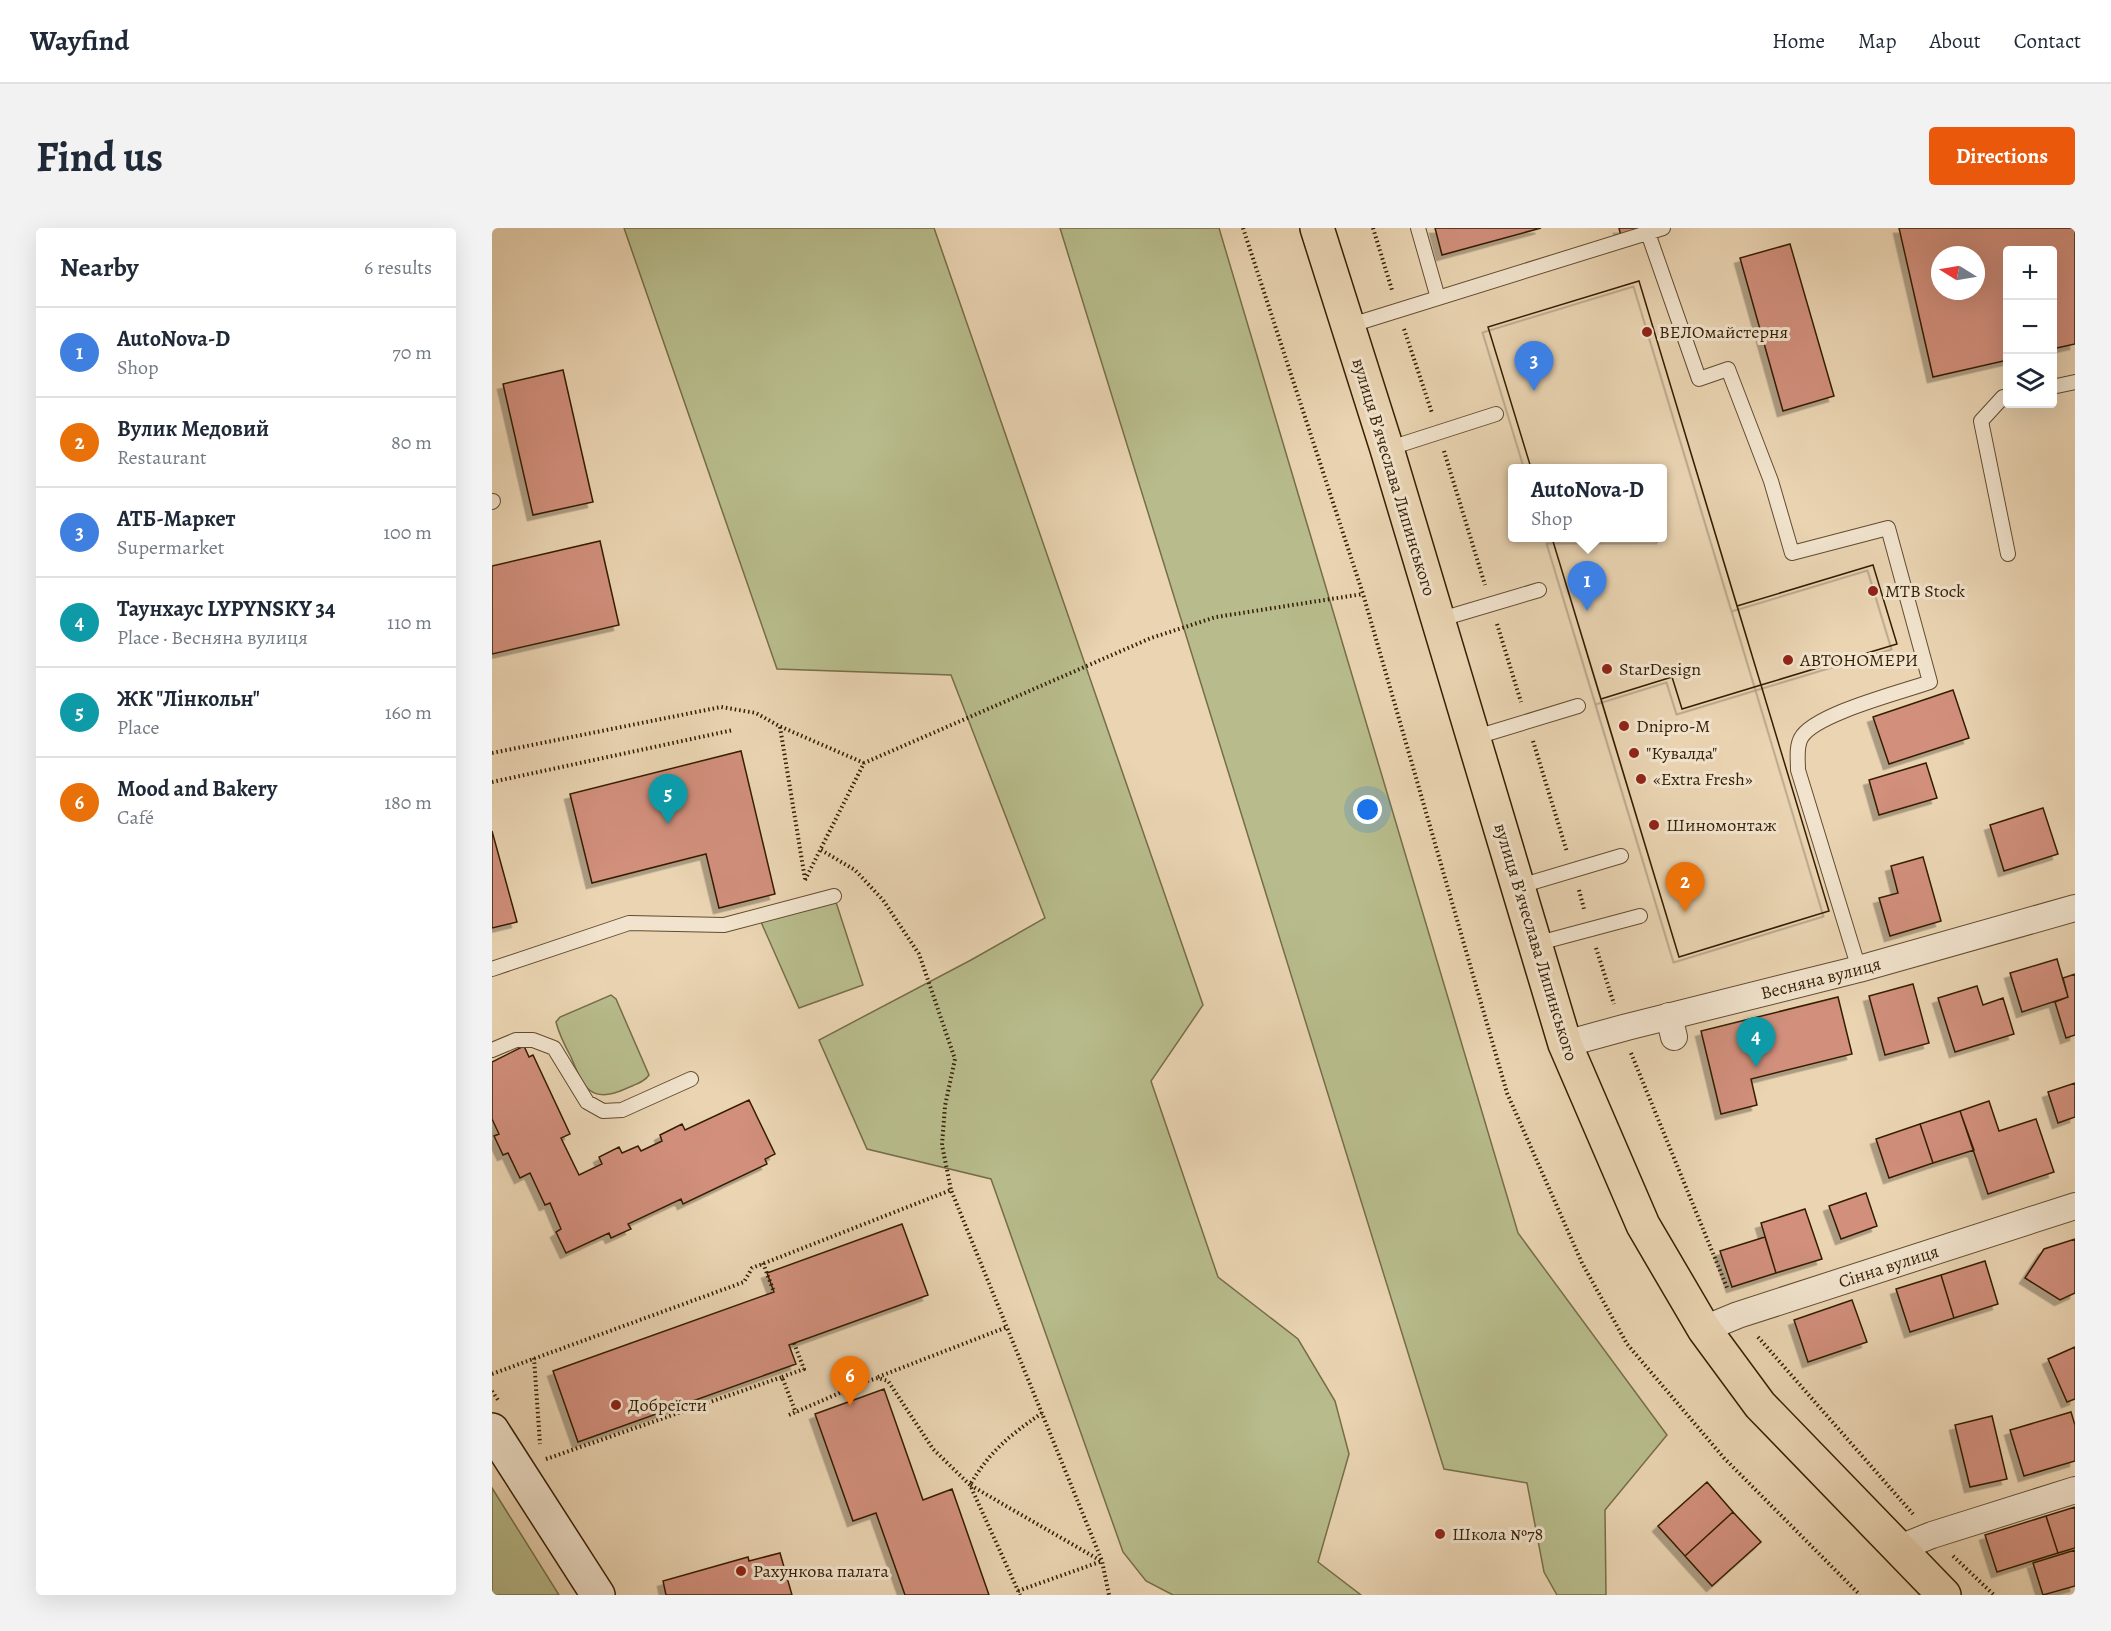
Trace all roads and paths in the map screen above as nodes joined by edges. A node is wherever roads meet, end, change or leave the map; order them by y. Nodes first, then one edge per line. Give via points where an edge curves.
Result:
1 (1243, 228) edge
2 (1317, 228) edge
3 (1373, 228) edge
4 (1418, 228) edge
5 (1663, 228) edge
6 (1648, 233) junction
7 (1438, 298) junction
8 (1399, 311) junction
9 (1348, 327) junction
10 (2075, 382) edge
11 (2057, 386) edge
12 (2003, 398) edge
13 (1496, 414) dead end
14 (1438, 433) junction
15 (1387, 450) junction
16 (2008, 554) dead end
17 (1539, 590) dead end
18 (1363, 594) junction
19 (1491, 604) junction
20 (1438, 620) junction
21 (1578, 706) dead end
22 (1527, 721) junction
23 (779, 726) junction
24 (733, 730) dead end
25 (1473, 738) junction
26 (492, 753) edge
27 (864, 763) junction
28 (492, 782) edge
29 (820, 850) junction
30 (1621, 856) dead end
31 (1572, 870) junction
32 (1517, 887) junction
33 (834, 896) dead end
34 (2075, 908) edge
35 (1640, 916) dead end
36 (1590, 929) junction
37 (1535, 944) junction
38 (492, 969) edge
39 (1859, 969) junction
40 (1616, 1011) dead end
41 (1565, 1044) junction
42 (492, 1050) edge
43 (691, 1079) dead end
44 (951, 1190) junction
45 (2075, 1206) edge
46 (763, 1263) junction
47 (774, 1292) dead end
48 (1007, 1327) junction
49 (1704, 1329) junction
50 (794, 1343) dead end
51 (534, 1358) junction
52 (492, 1374) edge
53 (782, 1377) junction
54 (878, 1378) junction
55 (796, 1413) junction
56 (1042, 1413) junction
57 (789, 1415) dead end
58 (492, 1430) edge
59 (540, 1450) dead end
60 (549, 1458) dead end
61 (970, 1485) junction
62 (2075, 1490) edge
63 (1897, 1549) junction
64 (1102, 1562) junction
65 (1019, 1593) edge
66 (598, 1595) edge
67 (1109, 1595) edge
68 (1860, 1595) edge
69 (1944, 1595) edge

1 - 18 path
2 - 9 main road, вулиця Вʼячеслава Липинського
3 - 8 path
4 - 7 lane
5 - 6 lane
6 - 7 lane
6 - 39 lane via 1699,379 1728,369 1771,481 1792,553 1888,528 1930,682 1827,717 1801,738 1797,752 1798,770
7 - 8 lane
8 - 9 lane
8 - 14 path
9 - 15 main road, вулиця Вʼячеслава Липинського
10 - 11 lane
12 - 16 lane via 1981,421
13 - 14 lane
14 - 15 lane
14 - 19 path
15 - 20 main road, вулиця Вʼячеслава Липинського
17 - 19 lane
18 - 27 path via 1216,617 1150,638
18 - 68 path via 1507,1093 1582,1263 1627,1344 1724,1458
19 - 20 lane
19 - 22 path
20 - 25 main road, вулиця Вʼячеслава Липинського
21 - 22 lane
22 - 25 lane
22 - 31 path
23 - 26 path via 756,713 721,707
23 - 27 path
23 - 29 path via 805,880
24 - 28 path
25 - 32 main road, вулиця Вʼячеслава Липинського
27 - 29 path
29 - 44 path via 855,870 883,900 919,954 955,1059 942,1145
30 - 31 lane
31 - 32 lane
31 - 36 path
32 - 37 main road, вулиця Вʼячеслава Липинського
33 - 38 lane via 724,925 629,923
34 - 39 street, Весняна вулиця
35 - 36 lane
36 - 37 lane
36 - 40 path
37 - 41 main road, вулиця Вʼячеслава Липинського
39 - 41 street, Весняна вулиця via 1672,1027
41 - 49 main road, вулиця Вʼячеслава Липинського via 1643,1225
42 - 43 lane via 516,1040 533,1040 554,1048 587,1102 603,1112 622,1110
44 - 46 path
44 - 48 path
45 - 49 street, Сінна вулиця
46 - 47 path
46 - 51 path via 752,1268 744,1282
48 - 54 path
48 - 56 path
49 - 63 main road, вулиця Вʼячеслава Липинського via 1760,1405
50 - 53 path via 804,1369
51 - 52 path
51 - 59 path
53 - 55 path
53 - 60 path
54 - 55 path
54 - 61 path via 888,1381 933,1449
55 - 57 path
56 - 61 path via 995,1449
56 - 64 path
58 - 66 street
61 - 64 path
61 - 65 path
62 - 63 street
63 - 69 main road, вулиця Вʼячеслава Липинського
64 - 65 path
64 - 67 path

